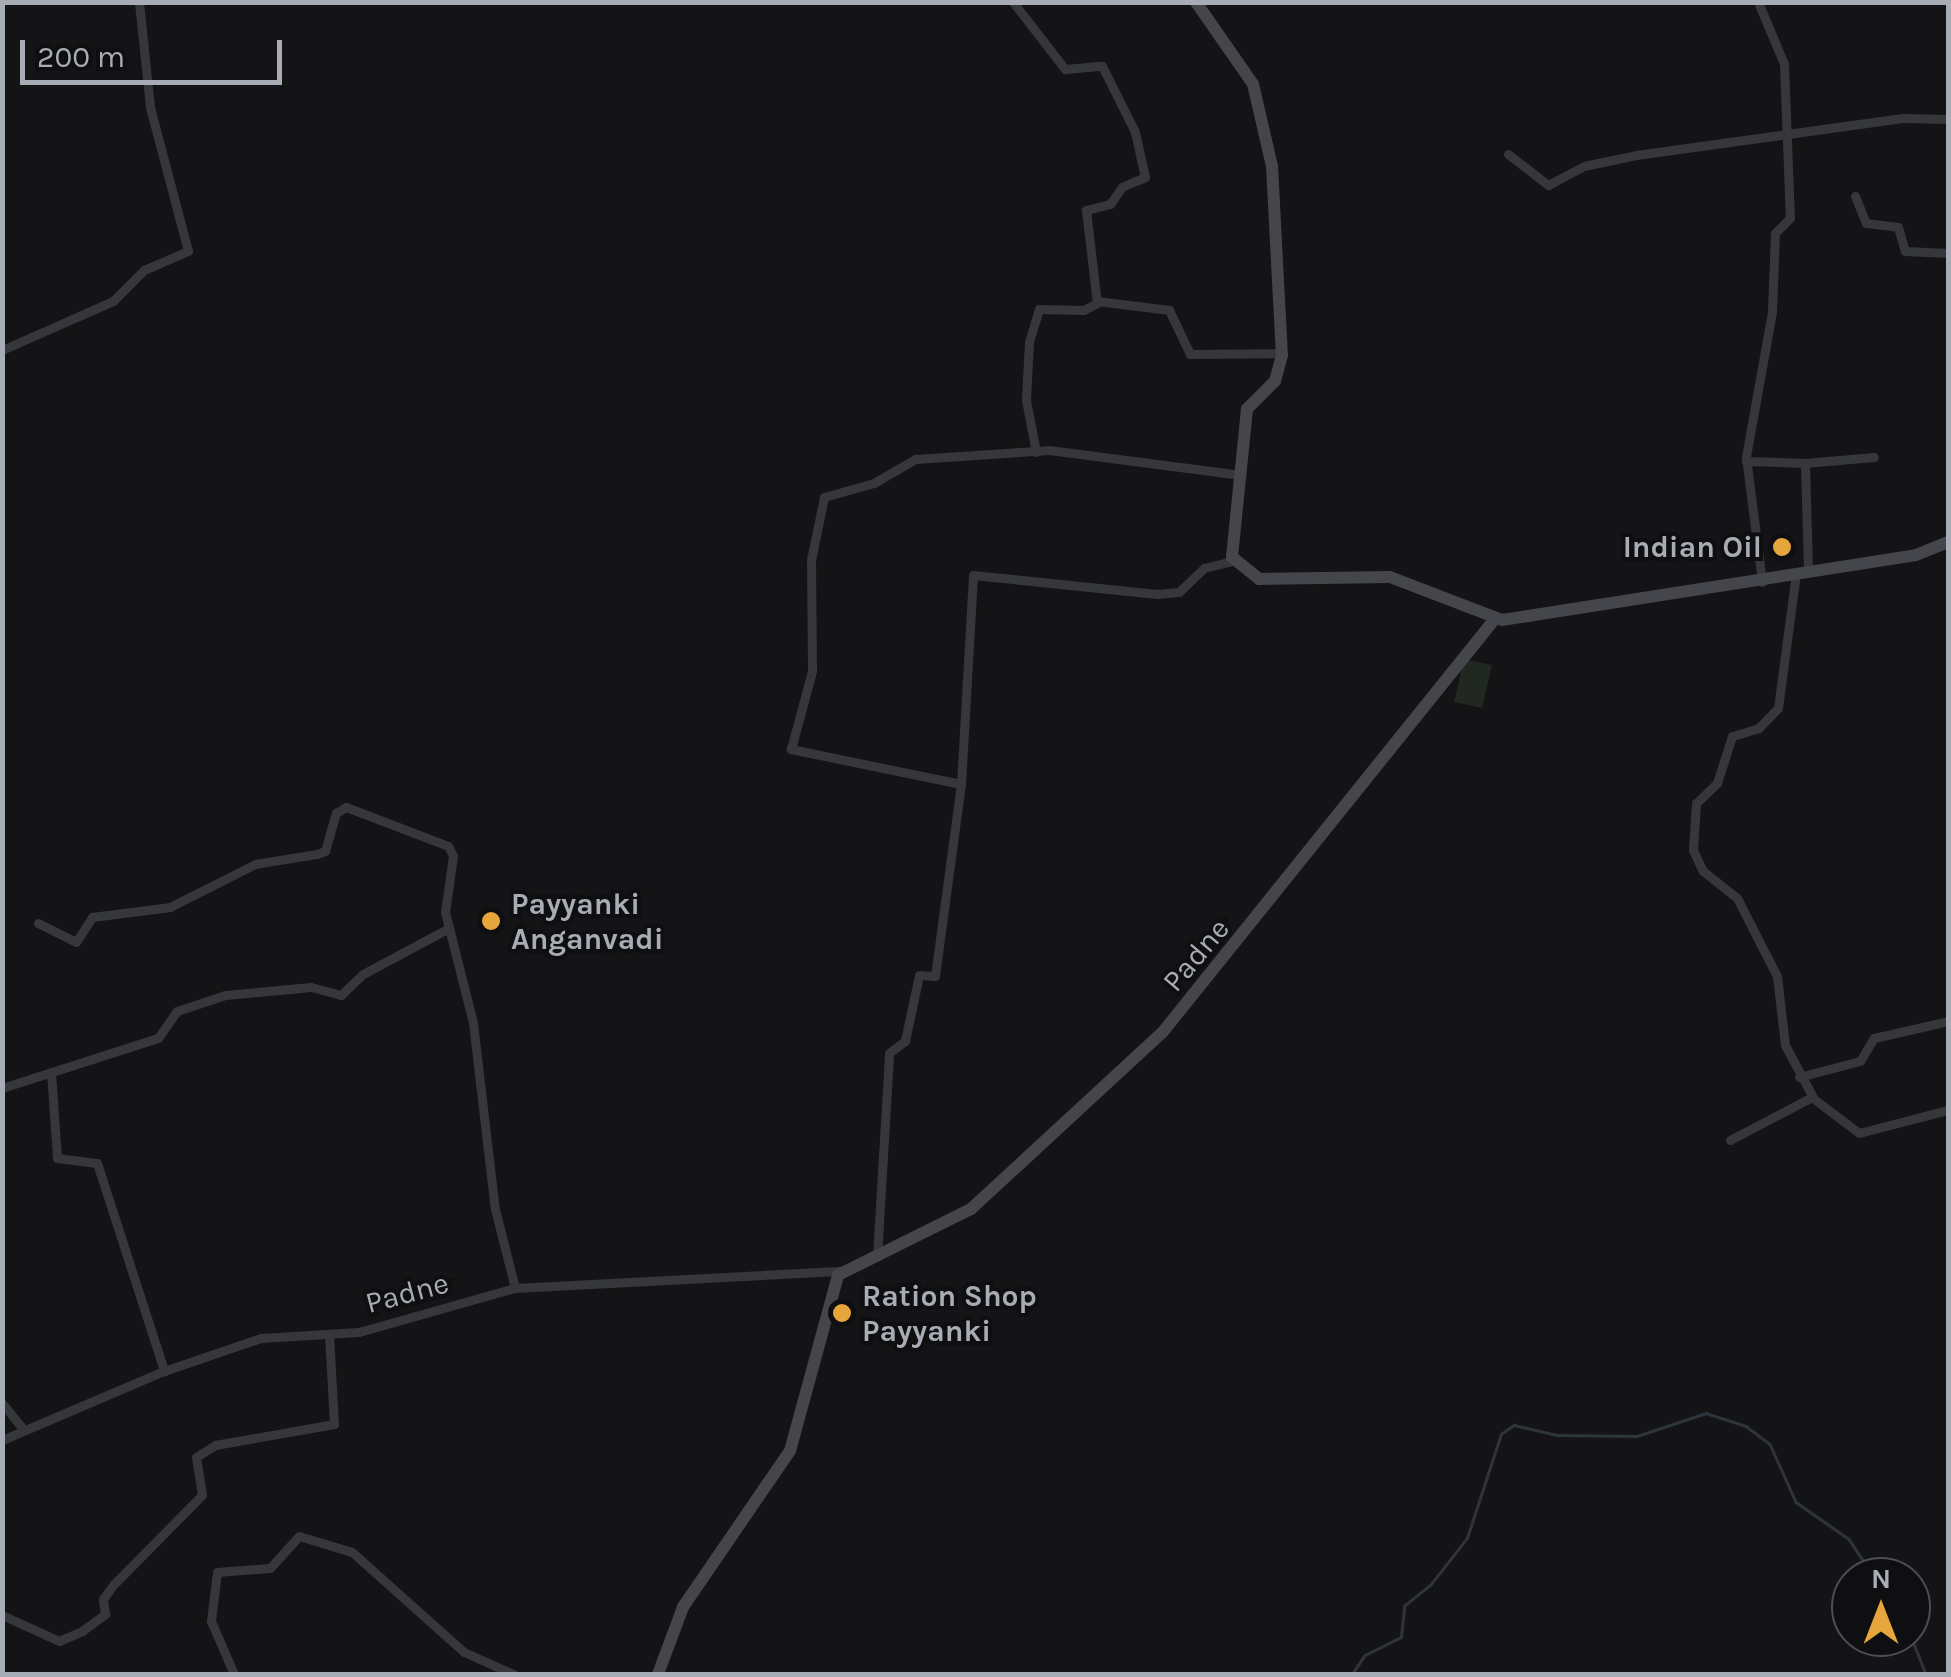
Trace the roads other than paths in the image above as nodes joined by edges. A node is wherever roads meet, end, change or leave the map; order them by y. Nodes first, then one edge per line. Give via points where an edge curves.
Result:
1 (139, 2) edge
2 (1013, 2) edge
3 (1196, 2) edge
4 (1758, 2) edge
5 (1948, 119) edge
6 (1783, 138) junction
7 (1508, 154) dead end
8 (1856, 196) dead end
9 (1948, 253) edge
10 (1097, 300) junction
11 (2, 350) edge
12 (1282, 353) junction
13 (1036, 452) junction
14 (1874, 457) dead end
15 (1746, 462) junction
16 (1805, 463) junction
17 (1240, 475) junction
18 (1948, 542) edge
19 (1236, 560) junction
20 (1802, 571) junction
21 (1762, 582) junction
22 (1494, 620) junction
23 (961, 784) junction
24 (38, 923) dead end
25 (449, 928) junction
26 (1948, 1021) edge
27 (51, 1072) junction
28 (1799, 1077) junction
29 (2, 1088) edge
30 (1812, 1097) junction
31 (1948, 1110) edge
32 (1730, 1140) dead end
33 (877, 1257) junction
34 (842, 1271) junction
35 (515, 1288) junction
36 (329, 1335) junction
37 (164, 1371) junction
38 (2, 1403) edge
39 (23, 1429) junction
40 (2, 1440) edge
41 (2, 1614) edge
42 (234, 1674) edge
43 (512, 1674) edge
44 (658, 1674) edge

1 - 11 street via 150,107 188,252 144,270 90,312
2 - 10 street via 1065,69 1102,66 1134,132 1145,178 1122,187 1110,204 1086,210
3 - 12 main road via 1254,84 1272,166
4 - 6 street via 1784,64
5 - 6 street via 1904,118
6 - 7 street via 1636,155 1584,166 1548,185
6 - 15 street via 1790,218 1776,234 1772,312
8 - 9 street via 1866,223 1898,227 1905,251
10 - 12 street via 1169,310 1190,354
10 - 13 street via 1084,310 1039,309 1029,342 1026,400
12 - 17 main road via 1276,380 1248,409
13 - 17 street via 1072,450
13 - 23 street via 915,459 874,483 824,497 811,560 812,671 792,749
14 - 16 street
15 - 16 street
15 - 21 street
16 - 20 street
17 - 19 main road
18 - 20 main road via 1916,556
19 - 22 main road via 1258,579 1390,577
19 - 23 street via 1204,568 1179,592 1157,594 972,575
20 - 21 main road
20 - 28 street via 1778,708 1759,728 1732,736 1717,784 1700,793 1690,822 1703,871 1737,898 1778,976 1785,1045
21 - 22 main road
22 - 33 main road, Padne via 1162,1033 970,1210
23 - 33 street via 935,976 919,975 906,1040 889,1052
24 - 25 street via 76,942 92,916 170,907 255,864 318,854 325,851 336,813 346,807 417,829 453,850 444,901
25 - 27 street via 363,974 340,995 311,987 225,995 177,1011 158,1038
25 - 35 street via 473,1023 495,1208
26 - 28 street via 1874,1038 1860,1062
27 - 29 street
27 - 37 street via 57,1158 97,1163
28 - 30 street
30 - 31 street via 1860,1133
30 - 32 street
33 - 34 main road, Padne
34 - 35 street, Padne
34 - 44 main road via 790,1451 683,1607
35 - 36 street, Padne via 396,1324
36 - 37 street, Padne via 261,1338
36 - 41 street via 334,1424 215,1445 196,1457 202,1495 114,1584 103,1599 105,1614 82,1632 59,1641
37 - 39 street, Padne
38 - 39 street
39 - 40 street, Padne
42 - 43 street via 211,1621 217,1572 270,1568 299,1536 352,1552 464,1652

